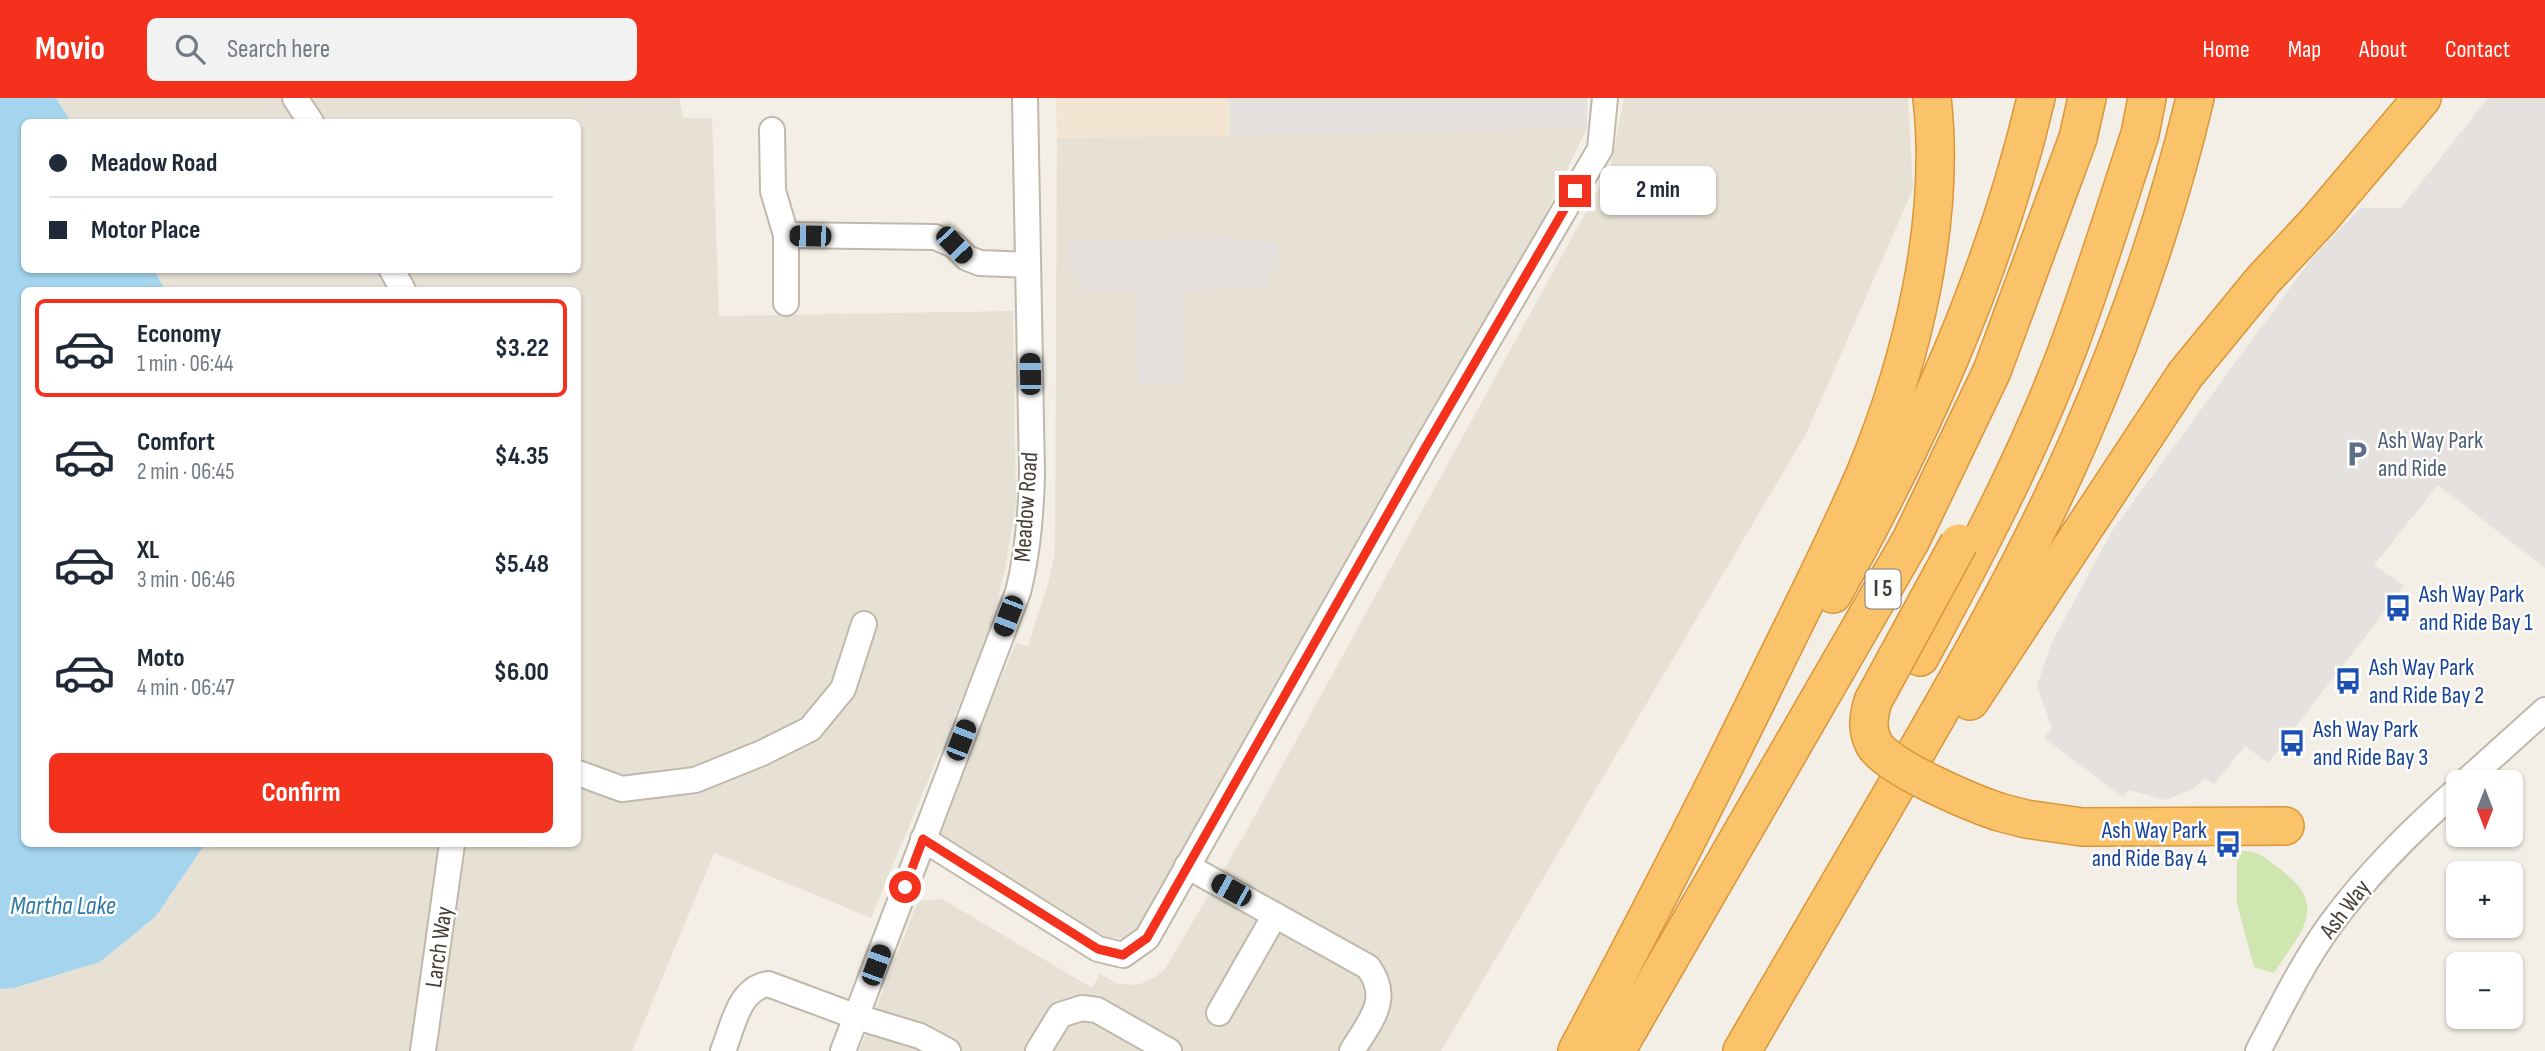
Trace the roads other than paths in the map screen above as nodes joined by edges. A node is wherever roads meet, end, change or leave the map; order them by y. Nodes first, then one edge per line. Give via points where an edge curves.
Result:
1 (295, 98) edge
2 (1025, 98) edge
3 (1605, 98) edge
4 (1932, 98) edge
5 (2036, 98) edge
6 (2087, 98) edge
7 (2130, 98) edge
8 (2147, 98) edge
9 (2195, 98) edge
10 (2422, 98) edge
11 (309, 119) edge
12 (772, 130) dead end
13 (786, 235) junction
14 (1028, 265) junction
15 (786, 303) dead end
16 (864, 624) dead end
17 (2545, 710) edge
18 (2478, 770) edge
19 (1910, 771) junction
20 (581, 775) edge
21 (2446, 800) edge
22 (2285, 826) dead end
23 (923, 839) junction
24 (452, 847) edge
25 (1187, 866) junction
26 (1669, 877) junction
27 (1841, 883) junction
28 (1275, 915) junction
29 (1219, 1013) dead end
30 (857, 1017) junction
31 (423, 1051) edge
32 (723, 1051) edge
33 (843, 1051) edge
34 (948, 1051) edge
35 (1038, 1051) edge
36 (1170, 1051) edge
37 (1352, 1051) edge
38 (1577, 1051) edge
39 (1616, 1051) edge
40 (1742, 1051) edge
41 (2258, 1051) edge

1 - 11 street
2 - 14 street, Meadow Road
3 - 25 street via 1600,149
4 - 26 highway via 1935,156 1928,254 1914,321 1881,430 1812,587
5 - 26 highway via 1960,337 1880,509
6 - 39 highway, I 5 via 2078,138 1992,370 1911,540
7 - 19 highway, bridge via 2115,163 2066,317 2017,433 1873,701 1869,731 1874,745
8 - 19 highway via 2140,134 2067,350 1972,562 1890,715 1888,731 1895,753
9 - 27 highway via 2134,302 2076,446 1966,664
10 - 27 highway via 2185,375 1984,680
12 - 13 street via 773,191
13 - 14 street via 935,237 980,262
13 - 15 street
14 - 23 street, Meadow Road via 1032,474 1026,559 1018,592
16 - 20 street via 843,690 810,729 695,780 622,789
17 - 18 street
19 - 22 highway, bridge via 2026,820 2082,827
21 - 41 street, Ash Way via 2394,848 2349,900 2308,961
23 - 25 street via 1098,949 1123,955 1147,938
23 - 30 street, Meadow Road
24 - 31 street, Larch Way
25 - 28 street
26 - 38 highway
27 - 40 highway
28 - 29 street
28 - 37 street via 1368,967 1377,978 1377,1008
30 - 32 street via 774,985 762,985 744,997
30 - 33 street, Meadow Road
30 - 34 street via 920,1036
35 - 36 street via 1060,1015 1082,1008 1097,1010

